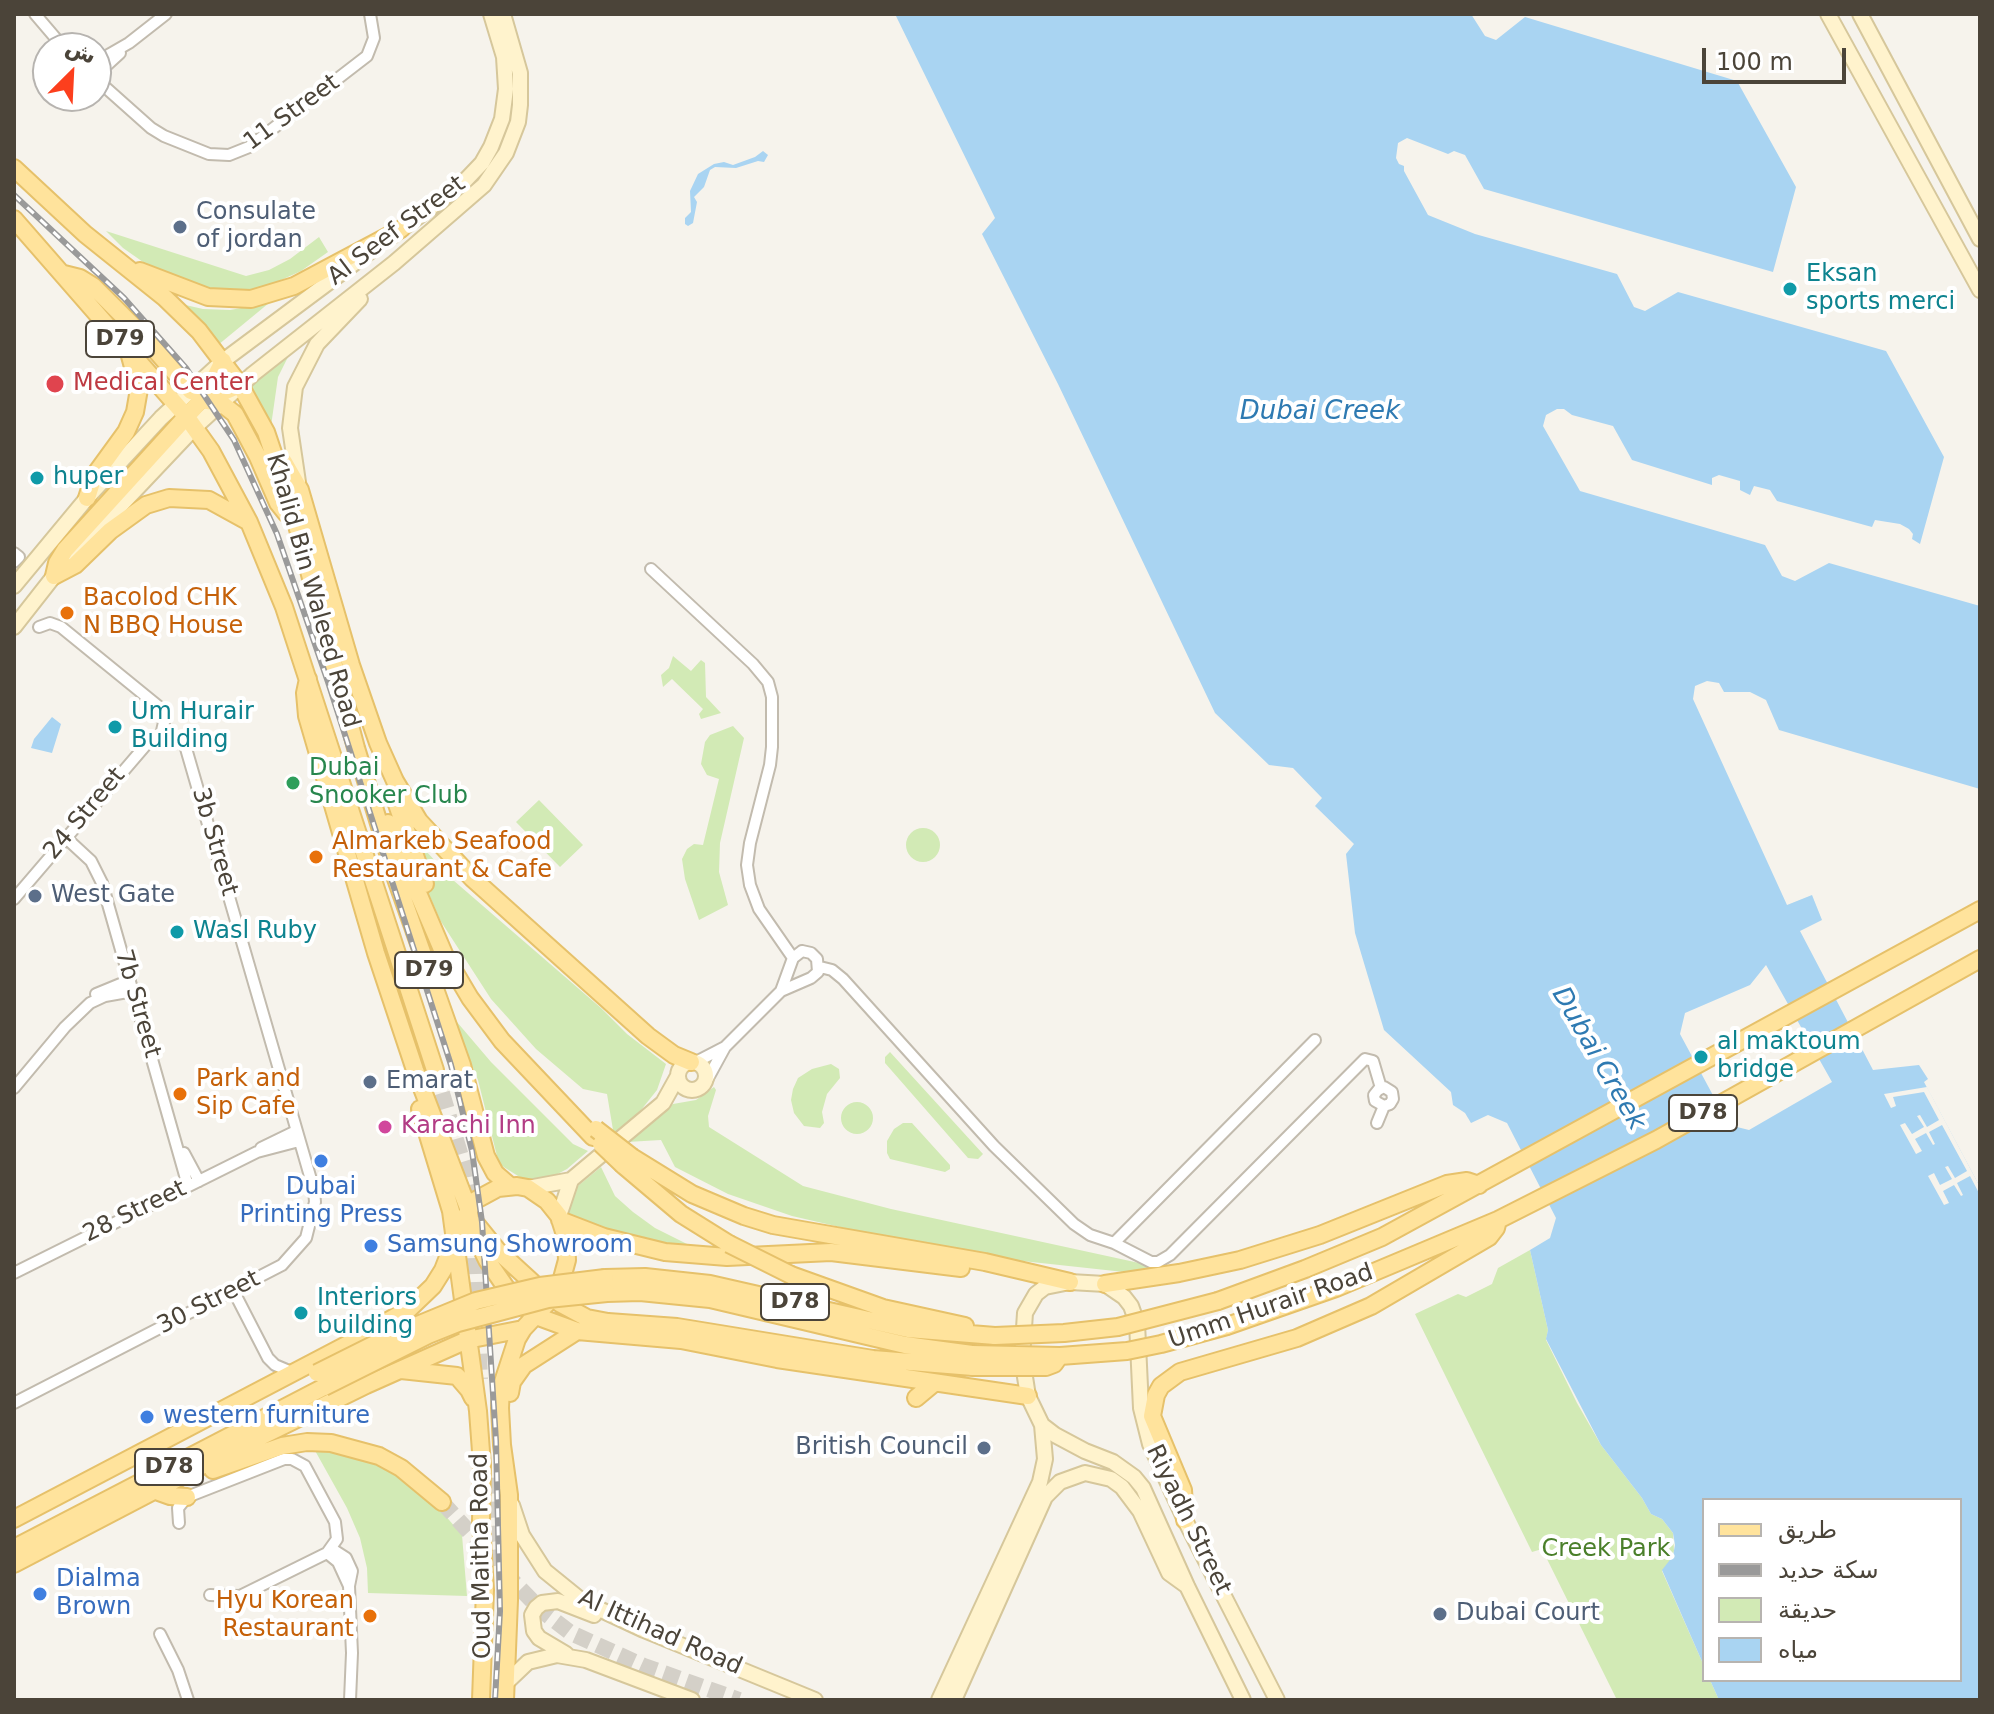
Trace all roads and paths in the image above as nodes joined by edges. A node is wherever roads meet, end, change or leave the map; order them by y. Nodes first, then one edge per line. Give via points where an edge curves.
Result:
1 (35, 14) edge
2 (166, 14) edge
3 (370, 14) edge
4 (491, 14) edge
5 (503, 14) edge
6 (513, 14) edge
7 (1828, 14) edge
8 (1860, 14) edge
9 (1871, 14) edge
10 (50, 32) edge
11 (129, 43) junction
12 (1878, 47) junction
13 (112, 53) edge
14 (517, 56) junction
15 (112, 61) edge
16 (112, 92) edge
17 (14, 168) edge
18 (1948, 183) junction
19 (14, 219) edge
20 (1980, 220) edge
21 (401, 229) junction
22 (1980, 239) edge
23 (394, 263) junction
24 (130, 269) junction
25 (64, 274) junction
26 (1980, 290) edge
27 (125, 344) junction
28 (223, 361) junction
29 (240, 385) junction
30 (205, 397) junction
31 (186, 416) junction
32 (266, 432) junction
33 (300, 490) junction
34 (87, 498) junction
35 (295, 518) junction
36 (249, 522) junction
37 (651, 569) dead end
38 (54, 576) junction
39 (14, 586) edge
40 (14, 627) edge
41 (39, 627) dead end
42 (308, 679) junction
43 (161, 735) junction
44 (378, 743) junction
45 (356, 748) junction
46 (67, 835) junction
47 (14, 899) edge
48 (1980, 910) edge
49 (444, 954) junction
50 (793, 958) junction
51 (1980, 959) edge
52 (820, 967) junction
53 (132, 986) junction
54 (781, 991) junction
55 (1315, 1040) dead end
56 (725, 1047) junction
57 (693, 1062) junction
58 (415, 1070) junction
59 (435, 1070) tunnel mouth
60 (678, 1076) junction
61 (707, 1080) junction
62 (14, 1088) edge
63 (691, 1091) junction
64 (663, 1103) junction
65 (1377, 1123) dead end
66 (173, 1125) junction
67 (297, 1136) junction
68 (627, 1161) junction
69 (571, 1180) junction
70 (199, 1181) junction
71 (1479, 1185) junction
72 (188, 1186) junction
73 (510, 1186) junction
74 (528, 1188) junction
75 (468, 1211) junction
76 (559, 1218) junction
77 (1498, 1220) junction
78 (455, 1241) junction
79 (1114, 1243) junction
80 (985, 1262) junction
81 (14, 1273) edge
82 (1070, 1282) junction
83 (1105, 1284) junction
84 (606, 1286) junction
85 (233, 1290) junction
86 (552, 1298) junction
87 (536, 1316) junction
88 (523, 1329) junction
89 (577, 1331) junction
90 (990, 1336) junction
91 (467, 1340) junction
92 (972, 1361) junction
93 (400, 1369) junction
94 (294, 1373) junction
95 (320, 1380) junction
96 (934, 1383) junction
97 (1028, 1396) junction
98 (916, 1398) dead end
99 (14, 1403) edge
100 (478, 1411) junction
101 (1042, 1425) junction
102 (502, 1445) junction
103 (177, 1480) junction
104 (156, 1491) junction
105 (509, 1495) junction
106 (187, 1497) junction
107 (442, 1502) tunnel mouth
108 (14, 1519) edge
109 (101, 1519) junction
110 (1185, 1520) junction
111 (179, 1523) dead end
112 (14, 1530) edge
113 (90, 1539) dead end
114 (14, 1548) edge
115 (330, 1551) junction
116 (14, 1564) edge
117 (1187, 1586) junction
118 (210, 1595) dead end
119 (644, 1630) junction
120 (160, 1634) dead end
121 (572, 1656) junction
122 (507, 1682) junction
123 (188, 1700) edge
124 (350, 1700) edge
125 (481, 1700) edge
126 (505, 1700) edge
127 (692, 1700) edge
128 (815, 1700) edge
129 (939, 1700) edge
130 (954, 1700) edge
131 (1243, 1700) edge
132 (1277, 1700) edge

1 - 10 street
2 - 11 street
3 - 16 street, 11 Street via 374,38 367,56 249,147 229,155 209,154 164,136
4 - 21 main road, Al Seef Street via 506,74 497,133 471,175
5 - 14 main road, Al Seef Street
6 - 14 main road, Al Seef Street
7 - 26 main road
8 - 12 main road
9 - 12 main road
11 - 13 street
11 - 15 street
12 - 18 main road
14 - 23 main road, Al Seef Street via 518,122 495,172
17 - 24 main road, Khalid Bin Waleed Road / D79
18 - 20 main road
18 - 22 main road
19 - 25 main road, Khalid Bin Waleed Road / D79
21 - 24 main road via 294,286 251,299 208,297
21 - 28 main road, Al Seef Street
23 - 29 main road, Al Seef Street
23 - 33 main road via 327,332 302,369 291,413
24 - 28 main road, Khalid Bin Waleed Road / D79 via 190,322
25 - 27 main road, Khalid Bin Waleed Road / D79
25 - 30 main road via 99,292
27 - 31 main road, Khalid Bin Waleed Road / D79
27 - 34 main road via 139,389 135,412 94,476
28 - 29 main road, Khalid Bin Waleed Road / D79
28 - 30 main road
29 - 30 main road
29 - 32 main road, Khalid Bin Waleed Road / D79
30 - 31 main road
30 - 31 main road
30 - 35 main road via 235,414 281,508
31 - 34 main road
31 - 36 main road, Khalid Bin Waleed Road / D79 via 218,462
31 - 38 main road via 65,550
32 - 33 main road
32 - 35 main road, Khalid Bin Waleed Road / D79
33 - 44 main road
34 - 39 main road
35 - 45 main road, Khalid Bin Waleed Road / D79
36 - 38 main road via 209,500 169,498 146,505 75,565
36 - 42 main road, Khalid Bin Waleed Road / D79
37 - 50 street via 768,682 770,765 747,865 759,909
38 - 40 main road
41 - 43 street via 61,627 158,706 165,718
42 - 58 main road, Khalid Bin Waleed Road / D79 via 307,716
42 - 59 main road
43 - 46 street, 24 Street via 147,743
43 - 67 street, 3b Street via 180,740 188,751
44 - 49 main road via 445,937
44 - 57 main road via 407,802 451,859 648,1036
45 - 49 main road
45 - 73 main road, Khalid Bin Waleed Road / D79 via 465,1076 486,1156
46 - 47 street, 24 Street
46 - 53 street, 7b Street via 88,857 102,883
48 - 71 main road, Umm Hurair Road / D78
49 - 68 main road, bridge via 485,1020 560,1101
50 - 52 street via 802,951 811,953
50 - 54 street
51 - 77 main road, Umm Hurair Road / D78 via 1656,1140
52 - 54 street via 811,978
52 - 79 street via 843,979 994,1146 1074,1224
53 - 62 street via 95,1000
53 - 66 street, 7b Street
54 - 56 street
55 - 79 street
56 - 57 street
56 - 61 street
57 - 60 main road via 683,1065
57 - 61 main road via 705,1069
58 - 75 main road
58 - 78 main road, Khalid Bin Waleed Road / D79 via 415,1090 447,1191
60 - 63 main road via 681,1086
60 - 64 main road
61 - 63 main road
63 - 64 main road
64 - 69 main road
65 - 79 street via 1393,1096 1381,1088 1373,1061 1365,1059 1164,1259 1144,1260
66 - 70 street, 7b Street
66 - 72 street, 7b Street
67 - 70 street, 28 Street
67 - 85 street, 30 Street via 314,1190 306,1238 282,1265
68 - 80 main road via 692,1194 773,1225
68 - 90 main road, bridge via 681,1214 791,1275 859,1301
69 - 74 main road
69 - 76 main road
70 - 72 street, 28 Street
71 - 83 main road via 1447,1184 1320,1235 1240,1260
71 - 90 main road, Umm Hurair Road / D78, bridge via 1344,1254 1218,1301 1118,1327
72 - 81 street, 28 Street
73 - 74 main road
73 - 75 main road via 489,1191
74 - 76 main road
75 - 78 main road
75 - 86 main road via 498,1251
75 - 87 main road via 500,1281
76 - 80 main road via 634,1246 695,1256 831,1252 961,1268
76 - 86 main road via 567,1260
77 - 92 main road, Umm Hurair Road / D78, bridge via 1336,1288 1194,1336 1127,1351 1060,1356 1046,1367
77 - 110 main road via 1489,1237 1371,1306 1297,1338 1180,1372 1161,1386 1152,1416 1183,1490
78 - 91 main road, Khalid Bin Waleed Road / D79
78 - 94 main road via 443,1270 422,1298
80 - 82 main road
82 - 83 main road
82 - 97 main road via 1045,1287 1025,1313 1022,1358
83 - 110 main road, Riyadh Street via 1124,1297 1137,1323 1145,1426
84 - 90 main road, Umm Hurair Road / D78 via 645,1277 710,1284 885,1324
84 - 92 main road, Umm Hurair Road / D78 via 710,1299
84 - 95 main road, Umm Hurair Road / D78, bridge via 458,1323
85 - 94 street via 268,1358
85 - 99 street, 30 Street
86 - 87 main road
86 - 92 main road via 597,1320 677,1327 873,1359
87 - 88 main road
87 - 89 main road
88 - 91 main road
88 - 102 main road via 501,1388
89 - 96 main road via 671,1338
89 - 102 main road via 517,1373
91 - 93 main road
91 - 100 main road, Khalid Bin Waleed Road / D79
93 - 100 main road via 457,1376
93 - 103 main road
94 - 108 main road
95 - 112 main road, Umm Hurair Road / D78
95 - 114 main road, Umm Hurair Road / D78
96 - 97 main road
96 - 98 main road
97 - 101 main road
100 - 125 main road, Oud Maitha Road / D79 via 485,1590
101 - 117 main road, Riyadh Street via 1124,1469 1143,1488
101 - 129 main road via 1045,1459 1040,1482
102 - 105 main road, Oud Maitha Road
103 - 104 main road
103 - 107 main road via 282,1446 331,1443 379,1456
104 - 106 main road
104 - 109 main road
105 - 119 main road, Al Ittihad Road via 522,1535 545,1571 582,1601
105 - 122 main road, Oud Maitha Road
106 - 111 street via 178,1508
106 - 115 street via 277,1461 299,1461 335,1522 338,1533
109 - 113 main road
109 - 116 main road
110 - 132 main road, Riyadh Street
115 - 118 street via 240,1596
115 - 124 street via 351,1565
117 - 130 main road via 1169,1573 1140,1511 1122,1487 1085,1473 1060,1482 1045,1497
117 - 131 main road, Riyadh Street
119 - 121 main road via 558,1601 542,1603 532,1615 534,1631
119 - 128 main road, Al Ittihad Road
120 - 123 street
121 - 122 main road, Al Ittihad Road via 528,1662
121 - 127 main road, Al Ittihad Road
122 - 126 main road, Oud Maitha Road

